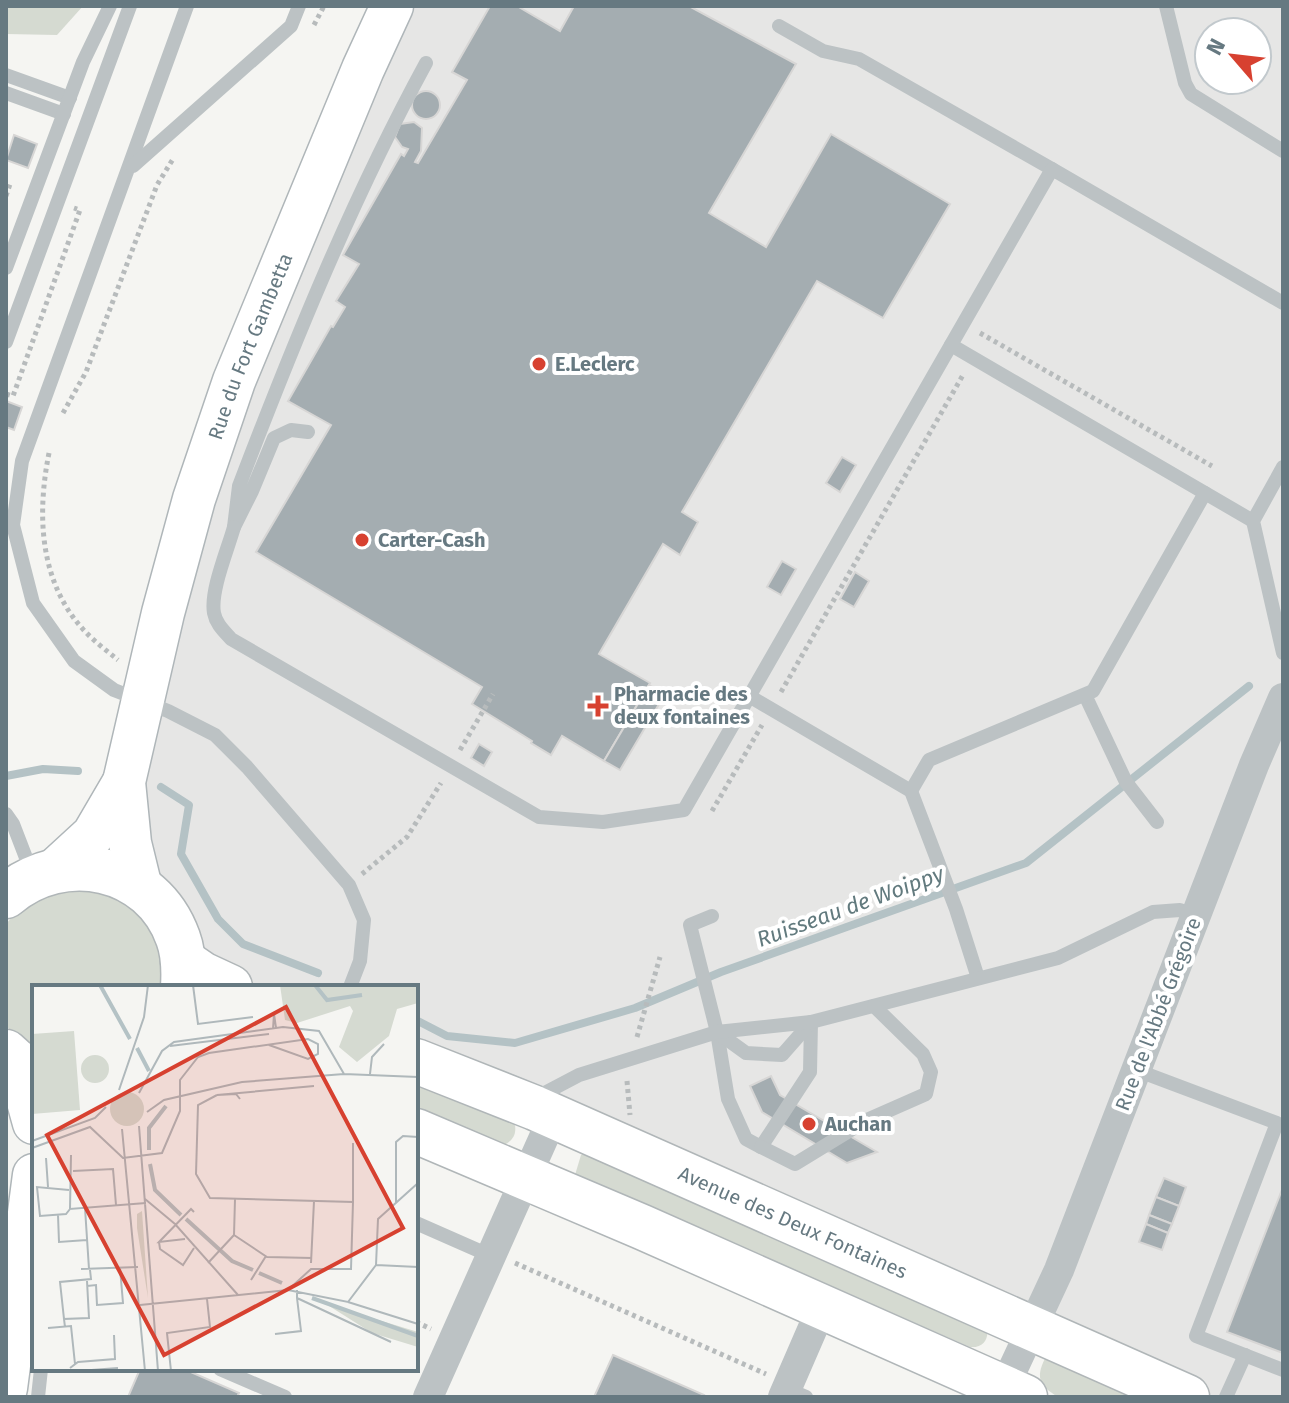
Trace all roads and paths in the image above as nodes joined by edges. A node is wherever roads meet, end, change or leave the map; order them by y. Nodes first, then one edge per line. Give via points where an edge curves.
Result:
1 (110, 6) edge
2 (130, 6) edge
3 (187, 6) edge
4 (299, 6) edge
5 (324, 6) edge
6 (392, 6) edge
7 (1166, 6) edge
8 (779, 26) dead end
9 (307, 32) dead end
10 (426, 63) dead end
11 (6, 75) edge
12 (6, 93) edge
13 (70, 98) junction
14 (64, 114) junction
15 (1283, 151) edge
16 (175, 156) dead end
17 (130, 169) junction
18 (1052, 169) junction
19 (10, 184) dead end
20 (6, 196) edge
21 (80, 210) dead end
22 (6, 268) edge
23 (1283, 303) edge
24 (963, 324) junction
25 (6, 342) edge
26 (951, 345) junction
27 (972, 358) junction
28 (6, 394) edge
29 (58, 425) dead end
30 (308, 432) dead end
31 (50, 446) dead end
32 (1212, 466) dead end
33 (1283, 467) edge
34 (1205, 493) junction
35 (1253, 521) junction
36 (234, 527) junction
37 (1283, 653) edge
38 (122, 663) dead end
39 (1089, 693) junction
40 (493, 694) dead end
41 (749, 696) junction
42 (1283, 698) edge
43 (142, 700) junction
44 (771, 708) junction
45 (452, 765) junction
46 (124, 782) junction
47 (911, 791) junction
48 (712, 811) dead end
49 (6, 814) edge
50 (1157, 822) dead end
51 (32, 881) edge
52 (349, 885) junction
53 (141, 888) junction
54 (712, 916) dead end
55 (1196, 916) junction
56 (660, 957) dead end
57 (183, 974) edge
58 (978, 978) junction
59 (226, 985) edge
60 (351, 985) edge
61 (874, 1006) junction
62 (811, 1022) junction
63 (715, 1026) junction
64 (637, 1036) dead end
65 (19, 1061) edge
66 (418, 1062) edge
67 (1136, 1070) junction
68 (544, 1112) junction
69 (32, 1115) edge
70 (418, 1132) edge
71 (761, 1147) junction
72 (526, 1177) junction
73 (32, 1190) edge
74 (418, 1224) edge
75 (492, 1254) junction
76 (822, 1307) junction
77 (1030, 1328) junction
78 (1245, 1355) junction
79 (1283, 1370) edge
80 (41, 1371) edge
81 (229, 1371) edge
82 (6, 1388) edge
83 (791, 1392) edge
84 (1014, 1392) edge
85 (38, 1397) edge
86 (285, 1397) edge
87 (428, 1397) edge
88 (1187, 1397) edge
89 (1226, 1397) edge

1 - 13 lane
2 - 25 lane
3 - 17 lane
4 - 17 lane via 291,26
5 - 9 path
6 - 43 main road, Rue du Fort Gambetta via 234,381 194,499
7 - 15 lane via 1191,94
8 - 18 lane via 823,51 859,59
10 - 36 lane via 335,246 239,486
11 - 13 lane
12 - 14 lane
13 - 14 lane
14 - 22 lane
16 - 29 path via 157,185 86,372
17 - 43 lane via 22,461 13,525 33,603 74,661 114,690
18 - 23 lane
18 - 24 lane
19 - 20 path
21 - 28 path via 13,396
24 - 26 lane
24 - 32 path
26 - 27 lane
26 - 41 lane
27 - 34 lane
27 - 44 path
30 - 36 lane via 291,430 274,438
31 - 38 path via 41,509 51,575 82,628
33 - 35 lane
34 - 35 lane
34 - 39 lane
35 - 37 lane
36 - 45 lane via 214,600 220,628
39 - 47 lane via 929,760
39 - 50 lane via 1136,797
40 - 45 path
41 - 44 lane
41 - 45 lane via 684,810 603,822 539,817
42 - 55 street, Rue de l'Abbé Grégoire
43 - 46 main road, Rue du Fort Gambetta
43 - 52 lane via 215,735
44 - 47 lane
44 - 48 path
45 - 52 path via 407,837
46 - 51 main road, Rue du Fort Gambetta via 93,835
46 - 53 main road, Rue du Fort Gambetta
47 - 58 lane
49 - 51 lane
51 - 53 main road via 86,868 115,874
52 - 60 lane via 364,920 360,961
53 - 57 main road via 169,918
54 - 63 lane via 690,925
55 - 58 lane via 1180,910 1153,912 1058,958
55 - 67 street, Rue de l'Abbé Grégoire
56 - 64 path
57 - 59 main road via 202,974
58 - 61 lane
61 - 62 lane
61 - 71 lane via 923,1054 931,1072 926,1094 867,1120 795,1164
62 - 63 lane
62 - 63 lane via 782,1055 746,1053
62 - 71 lane via 810,1072
63 - 68 lane via 579,1075 541,1095
63 - 71 lane via 728,1099 746,1139
65 - 69 main road
66 - 68 main road, Avenue des Deux Fontaines
67 - 77 street, Rue de l'Abbé Grégoire via 1059,1270
67 - 78 lane via 1277,1123 1196,1336
68 - 72 street
68 - 77 main road, Avenue des Deux Fontaines
70 - 72 main road
72 - 75 street
72 - 76 main road
73 - 82 main road
74 - 75 lane
75 - 83 path
75 - 87 street
76 - 83 street
76 - 84 main road
77 - 84 street
77 - 88 main road, Avenue des Deux Fontaines
78 - 79 lane
78 - 89 lane
80 - 85 lane
81 - 86 lane

